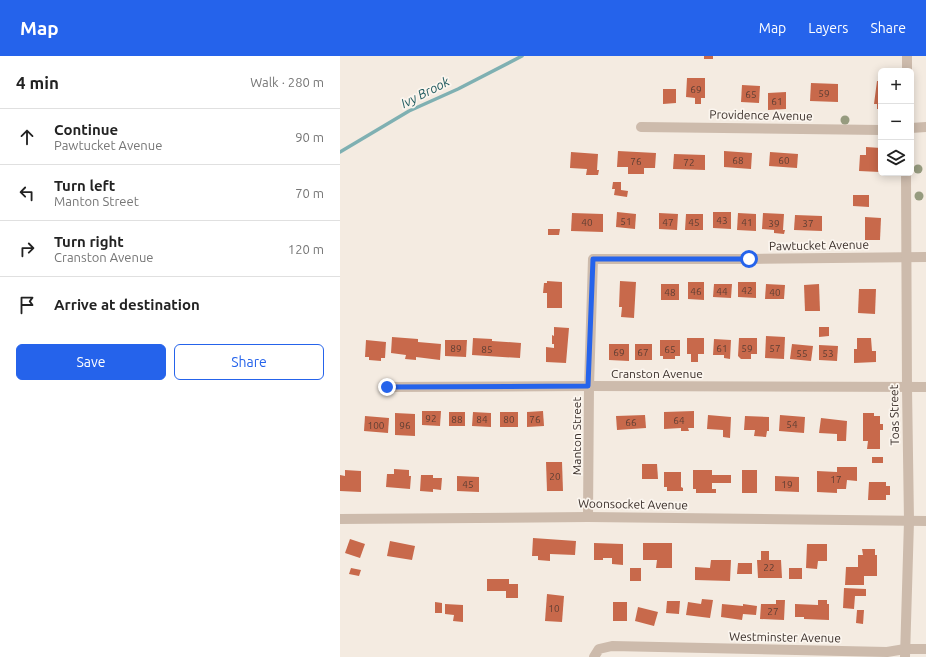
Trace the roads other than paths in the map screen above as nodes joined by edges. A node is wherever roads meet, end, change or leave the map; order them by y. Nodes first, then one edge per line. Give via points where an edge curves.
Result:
1 (907, 56) edge
2 (907, 68) edge
3 (641, 127) dead end
4 (926, 127) edge
5 (914, 128) edge
6 (878, 130) edge
7 (906, 176) edge
8 (906, 257) junction
9 (926, 257) edge
10 (593, 259) joint
11 (588, 386) junction
12 (387, 387) dead end
13 (926, 387) edge
14 (907, 388) junction
15 (588, 517) junction
16 (340, 519) edge
17 (926, 520) edge
18 (909, 521) junction
19 (926, 649) edge
20 (905, 653) edge
21 (594, 657) edge

1 - 2 street
3 - 6 street, Providence Avenue
4 - 5 street
7 - 8 street, Toas Street
8 - 9 street, Pawtucket Avenue
8 - 10 street, Pawtucket Avenue
8 - 14 street, Toas Street
10 - 11 street, Manton Street
11 - 12 street, Cranston Avenue
11 - 14 street, Cranston Avenue
11 - 15 street, Manton Street
13 - 14 street, Cranston Avenue
14 - 18 street, Toas Street
15 - 16 street, Woonsocket Avenue
15 - 18 street, Woonsocket Avenue
17 - 18 street, Woonsocket Avenue
18 - 20 street, Toas Street
19 - 20 street, Westminster Avenue
20 - 21 street, Westminster Avenue via 605,647 599,649

